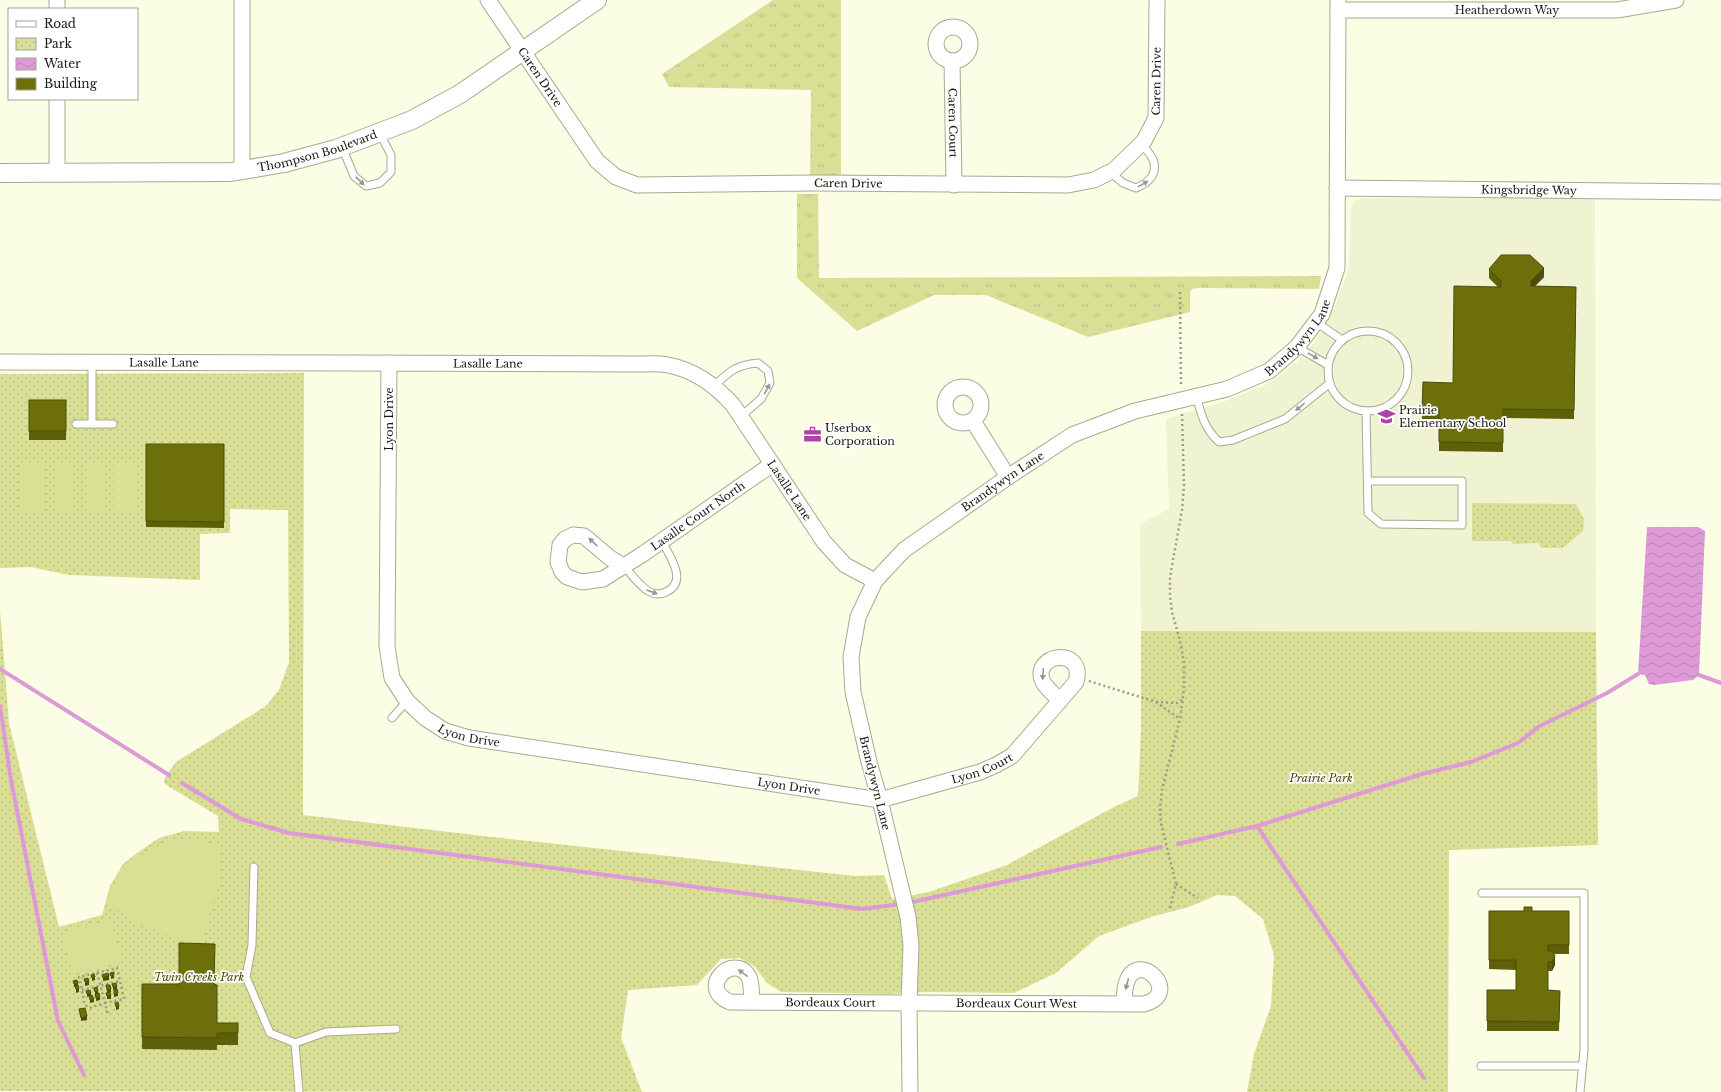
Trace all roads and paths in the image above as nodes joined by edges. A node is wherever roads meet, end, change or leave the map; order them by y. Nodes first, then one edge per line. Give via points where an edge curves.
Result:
1 (242, 0) edge
2 (488, 0) edge
3 (597, 0) edge
4 (1158, 0) edge
5 (1676, 0) edge
6 (1338, 5) edge
7 (522, 50) junction
8 (952, 61) dead end
9 (57, 100) edge
10 (379, 132) junction
11 (1140, 144) junction
12 (342, 146) junction
13 (242, 170) junction
14 (57, 172) junction
15 (1110, 172) junction
16 (0, 173) edge
17 (954, 185) junction
18 (1337, 188) junction
19 (1721, 192) edge
20 (1180, 292) dead end
21 (1316, 322) junction
22 (1342, 340) junction
23 (1297, 347) junction
24 (0, 362) edge
25 (92, 362) junction
26 (389, 363) junction
27 (1328, 365) junction
28 (1330, 383) junction
29 (714, 386) junction
30 (1196, 396) junction
31 (1182, 400) junction
32 (1366, 411) junction
33 (740, 417) junction
34 (973, 420) dead end
35 (76, 424) dead end
36 (92, 424) junction
37 (113, 424) dead end
38 (771, 465) junction
39 (1008, 477) junction
40 (1368, 481) junction
41 (662, 541) junction
42 (623, 566) joint
43 (875, 581) junction
44 (1077, 678) junction
45 (1060, 700) junction
46 (1183, 700) junction
47 (407, 701) junction
48 (1156, 702) junction
49 (392, 718) dead end
50 (1180, 719) junction
51 (880, 800) junction
52 (254, 867) dead end
53 (1176, 884) junction
54 (1482, 893) dead end
55 (1198, 898) dead end
56 (1170, 908) dead end
57 (97, 973) junction
58 (120, 981) junction
59 (101, 986) junction
60 (82, 990) junction
61 (752, 1002) dead end
62 (105, 1003) junction
63 (909, 1003) junction
64 (1124, 1003) dead end
65 (108, 1015) dead end
66 (396, 1028) dead end
67 (294, 1043) junction
68 (1481, 1066) dead end
69 (1582, 1066) junction
70 (299, 1092) edge
71 (910, 1092) edge
72 (1580, 1092) edge

1 - 13 street
2 - 7 street, Caren Drive
3 - 7 street, Thompson Boulevard
4 - 11 street, Caren Drive via 1156,118
5 - 6 street, Heatherdown Way via 1617,10
6 - 18 street, Brandywyn Lane
7 - 10 street, Thompson Boulevard via 460,94 412,120
7 - 17 street, Caren Drive via 597,161 616,177 637,185
8 - 17 street, Caren Court
9 - 14 street
10 - 12 street, Thompson Boulevard
12 -> 10 lane via 354,176 366,186 380,183 391,172 392,155
11 - 15 street, Caren Drive
15 -> 11 lane via 1123,183 1136,188 1147,184 1154,173 1154,160 1149,151
12 - 13 street, Thompson Boulevard via 284,163
13 - 14 street, Thompson Boulevard
14 - 16 street, Thompson Boulevard
15 - 17 street, Caren Drive via 1094,180 1068,185
18 - 19 street, Kingsbridge Way
18 - 21 street, Brandywyn Lane via 1337,268 1322,314
20 - 31 path
21 - 22 lane
21 - 23 street, Brandywyn Lane
22 - 27 lane
22 - 32 lane via 1354,333 1379,332 1400,346 1406,358 1408,371 1400,395 1391,404
23 -> 27 lane
23 - 30 street, Brandywyn Lane via 1269,371 1227,389
24 - 25 street, Lasalle Lane
25 - 26 street, Lasalle Lane
25 - 36 lane
26 - 29 street, Lasalle Lane via 668,365 696,374
26 - 47 street, Lyon Drive via 387,646 392,678
27 - 28 lane
28 -> 30 lane via 1286,419 1233,440 1220,442 1209,432
28 - 32 lane via 1335,394 1344,402
29 - 33 street, Lasalle Lane via 733,405
33 -> 29 lane via 761,399 770,383 768,371 758,363 743,364
30 - 31 street, Brandywyn Lane
31 - 39 street, Brandywyn Lane via 1136,412 1072,435
31 - 46 path via 1184,485 1170,577 1170,596 1184,663
32 - 40 lane
33 - 38 street, Lasalle Lane
34 - 39 street
35 - 36 lane
36 - 37 lane
38 - 41 street, Lasalle Court North
38 - 43 street, Lasalle Lane via 824,542 845,565
39 - 43 street, Brandywyn Lane via 904,550
40 - 40 lane via 1368,513 1381,524 1462,525 1462,481
41 - 42 street, Lasalle Court North
42 -> 41 lane via 649,592 662,594 669,590 675,584 677,572
43 - 51 street, Brandywyn Lane via 858,617 851,657 853,692
44 - 45 street, Lyon Court
44 -> 45 street via 1075,666 1067,658 1055,657 1045,664 1043,682
44 - 48 path
45 - 51 street, Lyon Court via 1012,756 996,765 980,772
46 - 48 path via 1177,703
46 - 50 path
47 - 49 lane
47 - 51 street, Lyon Drive via 425,718 445,730 469,738
48 - 50 path
50 - 53 path via 1160,808 1161,823
51 - 63 street, Brandywyn Lane via 908,917 911,945
52 - 67 lane via 252,945 246,977 270,1033
53 - 55 path
53 - 56 path
54 - 69 lane via 1584,893
57 - 58 path via 117,968
57 - 59 path
57 - 60 path via 79,977
58 - 59 path
58 - 62 path via 124,999
59 - 60 path
59 - 62 path
60 - 62 path via 85,1004 89,1008
61 - 63 street, Bordeaux Court
62 - 65 path
63 - 64 street, Bordeaux Court West
63 - 71 street, Brandywyn Lane
66 - 67 lane via 326,1032
67 - 70 lane
68 - 69 lane
69 - 72 lane

